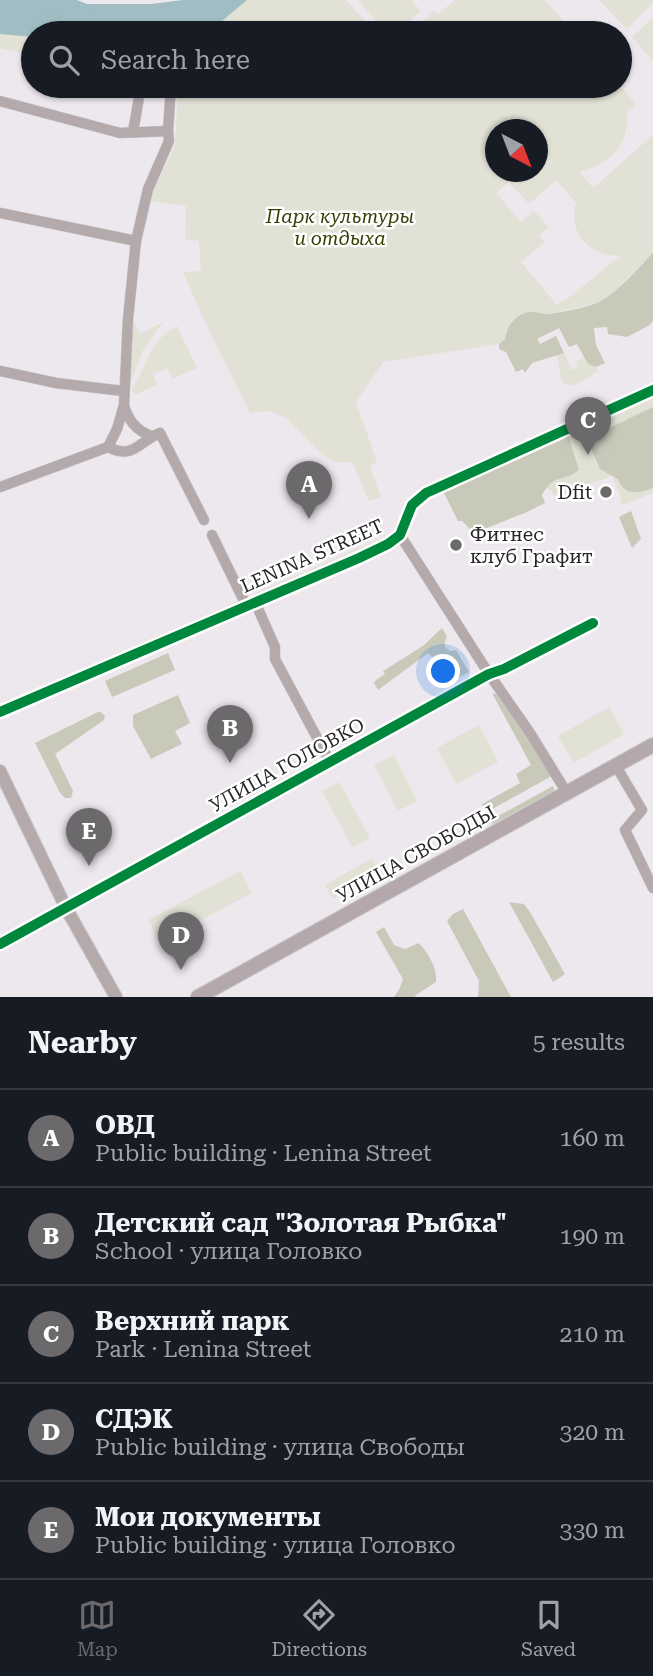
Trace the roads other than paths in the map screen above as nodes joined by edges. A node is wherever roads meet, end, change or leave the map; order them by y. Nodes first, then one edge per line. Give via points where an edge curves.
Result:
1 (139, 98) edge
2 (170, 98) edge
3 (0, 101) edge
4 (168, 131) junction
5 (133, 132) junction
6 (0, 213) edge
7 (136, 241) junction
8 (0, 371) edge
9 (653, 390) edge
10 (123, 391) junction
11 (124, 405) junction
12 (156, 435) junction
13 (108, 447) junction
14 (0, 488) edge
15 (204, 520) dead end
16 (212, 535) dead end
17 (400, 536) junction
18 (251, 604) junction
19 (593, 623) dead end
20 (489, 674) junction
21 (0, 712) edge
22 (653, 746) edge
23 (330, 762) junction
24 (616, 766) junction
25 (0, 771) edge
26 (567, 793) junction
27 (653, 887) edge
28 (66, 908) junction
29 (0, 944) edge
30 (116, 997) edge
31 (198, 997) edge

1 - 5 street
2 - 4 street
3 - 5 street via 120,133
4 - 5 street
4 - 7 street via 169,141 148,189
6 - 7 street
7 - 10 street
8 - 10 street
9 - 17 street, LENINA STREET via 426,492 412,505
10 - 11 street
11 - 12 street via 132,424 143,433
11 - 13 street
12 - 13 street via 128,452
12 - 15 street
13 - 14 street
16 - 18 street
17 - 18 street, LENINA STREET
17 - 20 street
18 - 21 street, LENINA STREET
18 - 23 street
19 - 20 street, УЛИЦА ГОЛОВКО
20 - 23 street, УЛИЦА ГОЛОВКО
20 - 26 street
22 - 24 main road, УЛИЦА СВОБОДЫ
23 - 28 street, УЛИЦА ГОЛОВКО
24 - 26 main road, УЛИЦА СВОБОДЫ
24 - 27 street via 642,810 625,830
25 - 28 street
26 - 31 main road, УЛИЦА СВОБОДЫ
28 - 29 street, УЛИЦА ГОЛОВКО
28 - 30 street

